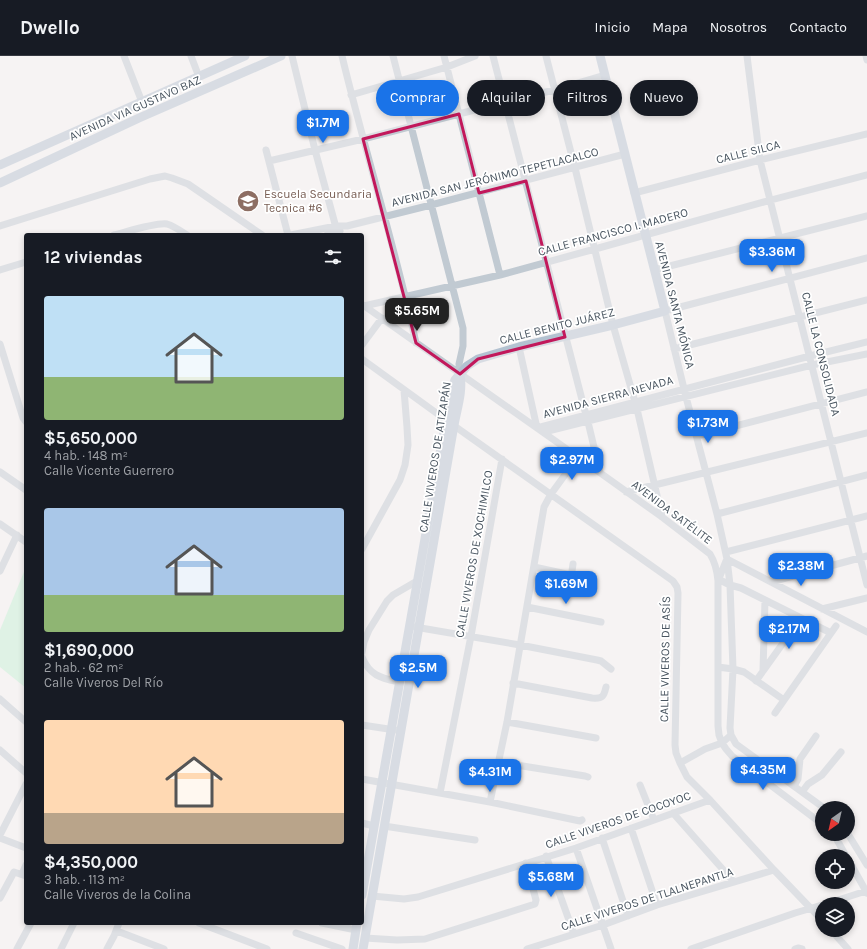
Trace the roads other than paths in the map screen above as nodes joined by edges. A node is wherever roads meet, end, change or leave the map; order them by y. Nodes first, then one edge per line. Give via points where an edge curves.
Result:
1 (124, 56) edge
2 (191, 56) edge
3 (245, 56) edge
4 (281, 56) edge
5 (292, 56) edge
6 (342, 56) edge
7 (393, 56) edge
8 (444, 56) edge
9 (475, 56) edge
10 (493, 56) edge
11 (546, 56) edge
12 (600, 56) edge
13 (747, 56) edge
14 (866, 56) edge
15 (867, 60) edge
16 (447, 67) junction
17 (605, 75) junction
18 (199, 77) junction
19 (399, 80) edge
20 (402, 80) edge
21 (450, 80) edge
22 (499, 80) edge
23 (588, 80) edge
24 (553, 86) edge
25 (376, 88) edge
26 (351, 95) junction
27 (142, 102) junction
28 (467, 112) edge
29 (459, 114) joint
30 (408, 116) edge
31 (451, 116) edge
32 (509, 116) edge
33 (561, 116) edge
34 (411, 126) junction
35 (867, 134) edge
36 (363, 139) junction
37 (266, 150) dead end
38 (315, 150) junction
39 (625, 154) junction
40 (760, 160) junction
41 (269, 161) junction
42 (0, 165) edge
43 (575, 168) junction
44 (867, 175) edge
45 (526, 181) junction
46 (0, 183) edge
47 (479, 193) junction
48 (634, 193) junction
49 (771, 200) junction
50 (431, 205) junction
51 (384, 216) junction
52 (867, 216) edge
53 (0, 226) edge
54 (337, 231) edge
55 (122, 233) edge
56 (184, 233) edge
57 (259, 233) edge
58 (287, 233) edge
59 (314, 233) edge
60 (645, 235) junction
61 (780, 238) junction
62 (595, 249) junction
63 (867, 258) edge
64 (546, 262) junction
65 (24, 264) edge
66 (0, 270) edge
67 (654, 270) junction
68 (500, 275) junction
69 (790, 278) junction
70 (452, 286) junction
71 (406, 296) junction
72 (867, 300) edge
73 (364, 306) edge
74 (364, 307) edge
75 (665, 311) junction
76 (800, 317) junction
77 (382, 318) junction
78 (613, 326) junction
79 (565, 337) junction
80 (364, 342) edge
81 (867, 342) edge
82 (416, 343) junction
83 (0, 344) edge
84 (519, 347) junction
85 (674, 349) junction
86 (867, 354) edge
87 (810, 356) junction
88 (364, 360) edge
89 (812, 365) junction
90 (460, 374) junction
91 (684, 388) junction
92 (404, 390) junction
93 (867, 392) edge
94 (686, 397) junction
95 (635, 402) junction
96 (822, 403) junction
97 (637, 409) junction
98 (587, 418) junction
99 (24, 419) edge
100 (446, 420) junction
101 (454, 425) junction
102 (537, 428) junction
103 (544, 432) junction
104 (867, 433) edge
105 (697, 436) junction
106 (832, 442) junction
107 (578, 457) junction
108 (502, 459) junction
109 (0, 472) edge
110 (600, 472) junction
111 (706, 473) junction
112 (867, 475) edge
113 (841, 481) junction
114 (654, 485) junction
115 (24, 489) edge
116 (626, 492) junction
117 (551, 494) junction
118 (717, 514) junction
119 (867, 516) edge
120 (662, 517) junction
121 (851, 520) junction
122 (0, 524) edge
123 (17, 535) junction
124 (24, 540) edge
125 (364, 545) edge
126 (726, 556) junction
127 (864, 557) edge
128 (573, 564) dead end
129 (534, 567) junction
130 (0, 571) edge
131 (571, 575) junction
132 (417, 581) junction
133 (718, 581) junction
134 (771, 582) junction
135 (730, 585) junction
136 (867, 585) edge
137 (569, 592) dead end
138 (867, 598) edge
139 (765, 600) junction
140 (527, 607) junction
141 (822, 609) junction
142 (801, 618) junction
143 (601, 622) dead end
144 (414, 626) junction
145 (836, 626) dead end
146 (867, 632) edge
147 (831, 633) junction
148 (471, 636) junction
149 (364, 642) edge
150 (520, 645) junction
151 (364, 663) edge
152 (718, 667) junction
153 (611, 668) dead end
154 (733, 669) junction
155 (763, 672) junction
156 (756, 680) junction
157 (399, 682) junction
158 (514, 683) junction
159 (606, 686) dead end
160 (718, 693) junction
161 (732, 693) junction
162 (0, 699) edge
163 (784, 700) junction
164 (775, 713) dead end
165 (24, 720) edge
166 (507, 722) junction
167 (364, 725) edge
168 (391, 729) junction
169 (400, 731) junction
170 (731, 735) junction
171 (816, 736) dead end
172 (596, 738) dead end
173 (722, 743) junction
174 (0, 751) edge
175 (841, 752) dead end
176 (498, 762) junction
177 (680, 763) junction
178 (762, 764) junction
179 (24, 771) edge
180 (756, 774) junction
181 (588, 777) dead end
182 (364, 779) edge
183 (382, 782) junction
184 (391, 784) junction
185 (640, 785) dead end
186 (794, 786) junction
187 (24, 788) edge
188 (802, 792) junction
189 (440, 793) junction
190 (710, 800) junction
191 (815, 801) edge
192 (490, 802) junction
193 (673, 813) junction
194 (815, 819) edge
195 (582, 820) dead end
196 (654, 820) junction
197 (364, 824) edge
198 (374, 826) junction
199 (384, 826) junction
200 (631, 828) junction
201 (0, 835) edge
202 (0, 838) edge
203 (602, 838) junction
204 (475, 840) dead end
205 (852, 841) edge
206 (24, 847) edge
207 (576, 848) junction
208 (546, 856) junction
209 (526, 863) junction
210 (867, 865) edge
211 (364, 868) edge
212 (774, 870) junction
213 (855, 872) edge
214 (21, 874) edge
215 (734, 882) junction
216 (866, 892) edge
217 (372, 896) junction
218 (849, 897) edge
219 (0, 898) edge
220 (657, 905) junction
221 (815, 908) edge
222 (811, 909) junction
223 (815, 913) edge
224 (628, 916) junction
225 (30, 925) edge
226 (73, 925) edge
227 (118, 925) edge
228 (204, 925) edge
229 (340, 925) edge
230 (603, 925) junction
231 (357, 927) edge
232 (296, 933) dead end
233 (116, 934) junction
234 (574, 934) junction
235 (837, 937) edge
236 (365, 938) junction
237 (152, 947) edge
238 (17, 949) edge
239 (61, 949) edge
240 (107, 949) edge
241 (112, 949) edge
242 (164, 949) edge
243 (267, 949) edge
244 (342, 949) edge
245 (353, 949) edge
246 (363, 949) edge
247 (527, 949) edge
248 (611, 949) edge
249 (691, 949) edge
250 (795, 949) edge
251 (802, 949) edge
252 (848, 949) edge

1 - 27 street
2 - 18 street
3 - 18 main road, AVENIDA VIA GUSTAVO BAZ
4 - 46 main road, AVENIDA VIA GUSTAVO BAZ
5 - 38 street
6 - 26 street
7 - 19 street
8 - 16 street
9 - 16 street
10 - 22 street
11 - 24 street
12 - 17 main road, AVENIDA SANTA MÓNICA
13 - 40 street, CALLE LA CONSOLIDADA
14 - 15 street
16 - 20 street
16 - 21 street
17 - 23 street
17 - 39 main road, AVENIDA SANTA MÓNICA
18 - 27 main road, AVENIDA VIA GUSTAVO BAZ
25 - 26 street
26 - 36 street
27 - 42 main road, AVENIDA VIA GUSTAVO BAZ
28 - 29 street
29 - 47 street
30 - 34 street
31 - 34 street
32 - 45 street
33 - 43 street
34 - 36 street
34 - 50 street
35 - 40 street, CALLE SILCA
36 - 38 street
36 - 51 street
37 - 41 street
38 - 41 street
38 - 54 street
39 - 43 street, AVENIDA SAN JERÓNIMO TEPETLACALCO
39 - 48 main road, AVENIDA SANTA MÓNICA
40 - 48 street, CALLE SILCA
40 - 49 street, CALLE LA CONSOLIDADA
41 - 58 street
43 - 45 street, AVENIDA SAN JERÓNIMO TEPETLACALCO
43 - 62 street
44 - 49 street, CALLE FRANCISCO I. MADERO
45 - 47 street, AVENIDA SAN JERÓNIMO TEPETLACALCO
45 - 64 street
47 - 50 street, AVENIDA SAN JERÓNIMO TEPETLACALCO
47 - 68 street
48 - 60 main road, AVENIDA SANTA MÓNICA
49 - 60 street, CALLE FRANCISCO I. MADERO
49 - 61 street, CALLE LA CONSOLIDADA
50 - 51 street, AVENIDA SAN JERÓNIMO TEPETLACALCO
50 - 70 street
51 - 54 street, AVENIDA SAN JERÓNIMO TEPETLACALCO
51 - 71 street
52 - 61 street
53 - 57 street via 150,178 165,176 188,184
54 - 59 street, AVENIDA SAN JERÓNIMO TEPETLACALCO
55 - 56 street via 157,224 167,224
60 - 62 street, CALLE FRANCISCO I. MADERO
60 - 67 main road, AVENIDA SANTA MÓNICA
61 - 67 street
61 - 69 street, CALLE LA CONSOLIDADA
62 - 64 street, CALLE FRANCISCO I. MADERO
62 - 78 street
63 - 69 street
64 - 68 street, CALLE FRANCISCO I. MADERO
64 - 79 street
65 - 66 street
67 - 75 main road, AVENIDA SANTA MÓNICA
68 - 70 street, CALLE FRANCISCO I. MADERO
69 - 75 street
69 - 76 street, CALLE LA CONSOLIDADA
70 - 71 street, CALLE FRANCISCO I. MADERO
70 - 90 street via 463,328
71 - 73 street, CALLE FRANCISCO I. MADERO
71 - 82 street
72 - 76 street
74 - 77 street, AVENIDA SATÉLITE
75 - 78 main road, CALLE BENITO JUÁREZ
75 - 85 street, AVENIDA SANTA MÓNICA
76 - 85 street
76 - 87 street, CALLE LA CONSOLIDADA
77 - 80 street
77 - 82 street, AVENIDA SATÉLITE
78 - 79 main road, CALLE BENITO JUÁREZ
78 - 95 street
79 - 84 main road, CALLE BENITO JUÁREZ
79 - 98 street
81 - 87 street, AVENIDA SIERRA NEVADA
82 - 90 street, AVENIDA SATÉLITE
83 - 99 street
84 - 90 main road, CALLE BENITO JUÁREZ via 478,359 466,366
84 - 102 street
85 - 91 street, AVENIDA SANTA MÓNICA
86 - 89 street, AVENIDA SIERRA NEVADA
87 - 89 street, CALLE LA CONSOLIDADA
87 - 91 street, AVENIDA SIERRA NEVADA
88 - 92 street, CALLE VIVEROS DE ASÍS
89 - 94 street, AVENIDA SIERRA NEVADA
89 - 96 street, CALLE LA CONSOLIDADA
90 - 100 main road, CALLE VIVEROS DE ATIZAPÁN via 453,386
90 - 101 main road, CALLE VIVEROS DE ATIZAPÁN via 462,384
90 - 102 street, AVENIDA SATÉLITE
91 - 94 street, AVENIDA SANTA MÓNICA
91 - 95 street, AVENIDA SIERRA NEVADA
92 - 100 street, CALLE VIVEROS DE ASÍS
92 - 125 street via 408,428 405,465 400,480
93 - 96 street
94 - 97 street, AVENIDA SIERRA NEVADA
94 - 105 street, AVENIDA SANTA MÓNICA
95 - 98 street, AVENIDA SIERRA NEVADA
96 - 105 street
96 - 106 street, CALLE LA CONSOLIDADA
97 - 98 street, AVENIDA SIERRA NEVADA
97 - 114 street
98 - 102 street, AVENIDA SIERRA NEVADA
98 - 103 street, AVENIDA SIERRA NEVADA
98 - 110 street
100 - 101 street, CALLE VIVEROS DE ASÍS
100 - 132 main road, CALLE VIVEROS DE ATIZAPÁN
101 - 108 street, CALLE VIVEROS DE ASÍS
101 - 144 main road, CALLE VIVEROS DE ATIZAPÁN
102 - 103 street, AVENIDA SATÉLITE
103 - 107 street, AVENIDA SATÉLITE
104 - 106 street
105 - 111 street, AVENIDA SANTA MÓNICA
106 - 111 street
106 - 113 street, CALLE LA CONSOLIDADA
107 - 110 street, AVENIDA SATÉLITE
107 - 117 street
108 - 117 street, CALLE VIVEROS DE ASÍS
108 - 148 street, CALLE VIVEROS DE XOCHIMILCO
109 - 115 street
110 - 116 street, AVENIDA SATÉLITE
111 - 114 street
111 - 118 street, AVENIDA SANTA MÓNICA
112 - 113 street
113 - 118 street
113 - 121 street, CALLE LA CONSOLIDADA
114 - 116 street
114 - 120 street
116 - 120 street, AVENIDA SATÉLITE
117 - 129 street via 544,507
117 - 177 street, CALLE VIVEROS DE ASÍS via 673,581 677,587 675,745
118 - 126 street, AVENIDA SANTA MÓNICA
119 - 121 street
120 - 133 street, AVENIDA SATÉLITE via 710,554 717,570
121 - 126 street
121 - 127 street, CALLE LA CONSOLIDADA
122 - 123 street
123 - 124 street
123 - 130 street
126 - 133 street
126 - 134 street
126 - 135 street, AVENIDA SANTA MÓNICA
127 - 134 street
127 - 136 street, CALLE LA CONSOLIDADA
128 - 131 street
129 - 131 street
129 - 140 street
131 - 137 street
132 - 144 main road, CALLE VIVEROS DE ATIZAPÁN
132 - 149 street via 386,601
133 - 135 street
133 - 152 street
134 - 141 street
135 - 139 street
135 - 154 street, AVENIDA SANTA MÓNICA
138 - 141 street
139 - 142 street
139 - 155 street
140 - 143 street
140 - 150 street
141 - 146 street
142 - 147 street
142 - 155 street
144 - 148 street
144 - 157 main road, CALLE VIVEROS DE ATIZAPÁN
144 - 169 main road, CALLE VIVEROS DE ATIZAPÁN
145 - 147 street
147 - 163 street
148 - 150 street
148 - 189 street, CALLE VIVEROS DE XOCHIMILCO
150 - 153 street via 601,661
150 - 158 street
151 - 157 street via 373,673 384,679
152 - 154 street
152 - 160 street
154 - 156 street via 744,672
154 - 161 street, AVENIDA SANTA MÓNICA
155 - 156 street
156 - 163 street
157 - 168 main road, CALLE VIVEROS DE ATIZAPÁN
158 - 159 street via 598,699 603,697
158 - 166 street
160 - 161 street
160 - 173 street via 718,726
161 - 170 street, AVENIDA SANTA MÓNICA
162 - 165 street
163 - 164 street
166 - 172 street
166 - 176 street
167 - 168 street
168 - 169 street
168 - 183 main road, CALLE VIVEROS DE ATIZAPÁN
169 - 184 main road, CALLE VIVEROS DE ATIZAPÁN
170 - 173 street
170 - 178 street via 736,744
171 - 186 street via 800,759 798,779
173 - 177 street
173 - 180 street via 732,756
174 - 179 street
175 - 188 street via 822,775 808,784
176 - 181 street
176 - 192 street
177 - 190 street, CALLE VIVEROS DE ASÍS via 688,777
178 - 180 street
178 - 186 street
180 - 194 street
182 - 183 street
183 - 184 street
183 - 198 main road, CALLE VIVEROS DE ATIZAPÁN
184 - 189 street
184 - 199 main road, CALLE VIVEROS DE ATIZAPÁN
185 - 196 street
186 - 188 street
187 - 201 street
188 - 191 street
189 - 192 street
190 - 193 street, CALLE VIVEROS DE COCOYOC
190 - 212 street, CALLE VIVEROS DE ASÍS
192 - 195 street
193 - 196 street, CALLE VIVEROS DE COCOYOC
193 - 215 street
196 - 200 street, CALLE VIVEROS DE COCOYOC
197 - 198 street
198 - 211 main road, CALLE VIVEROS DE ATIZAPÁN
199 - 204 street
199 - 217 main road, CALLE VIVEROS DE ATIZAPÁN
200 - 203 street, CALLE VIVEROS DE COCOYOC
200 - 220 street
202 - 206 street
203 - 207 street, CALLE VIVEROS DE COCOYOC
203 - 224 street
205 - 210 street
207 - 208 street, CALLE VIVEROS DE COCOYOC
207 - 230 street
208 - 209 street, CALLE VIVEROS DE COCOYOC
208 - 234 street
209 - 217 street, CALLE VIVEROS DE COCOYOC via 418,897 404,899
209 - 236 street via 535,904 425,939
212 - 215 street, CALLE VIVEROS DE TLALNEPANTLA
212 - 222 street, CALLE VIVEROS DE ASÍS
213 - 216 street
214 - 219 street
215 - 220 street, CALLE VIVEROS DE TLALNEPANTLA
216 - 218 street
217 - 236 main road, CALLE VIVEROS DE ATIZAPÁN
220 - 224 street, CALLE VIVEROS DE TLALNEPANTLA
221 - 222 street
222 - 223 street, CALLE VIVEROS DE ASÍS
222 - 249 street
224 - 230 street, CALLE VIVEROS DE TLALNEPANTLA
225 - 238 street
226 - 239 street
227 - 233 street
228 - 243 street
229 - 231 street
230 - 234 street, CALLE VIVEROS DE TLALNEPANTLA
230 - 248 street
231 - 245 main road
232 - 244 street
233 - 237 street
233 - 240 street
233 - 241 street
234 - 247 street, CALLE VIVEROS DE TLALNEPANTLA
235 - 252 street
236 - 246 main road, CALLE VIVEROS DE ATIZAPÁN
237 - 242 street
250 - 251 street

